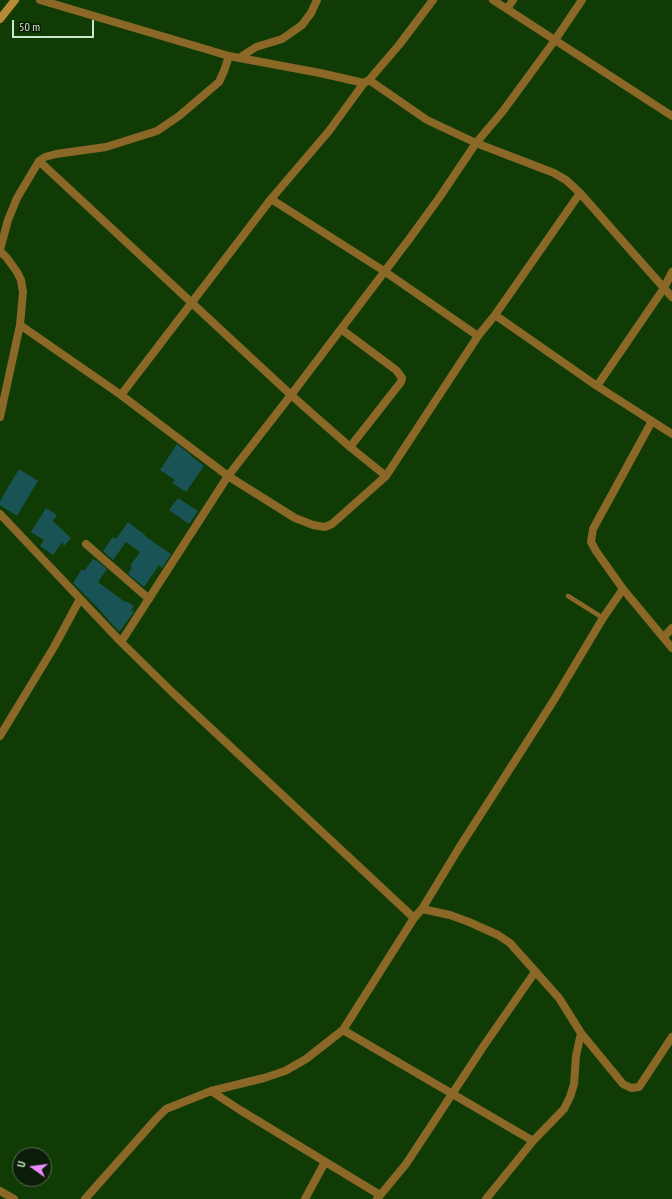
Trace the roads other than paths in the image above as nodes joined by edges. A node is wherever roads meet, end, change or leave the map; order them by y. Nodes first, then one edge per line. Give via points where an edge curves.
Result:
1 (15, 0) edge
2 (40, 0) edge
3 (317, 0) edge
4 (433, 0) edge
5 (493, 0) edge
6 (513, 0) edge
7 (582, 0) edge
8 (507, 9) junction
9 (0, 19) edge
10 (555, 40) junction
11 (229, 56) junction
12 (239, 58) junction
13 (367, 82) junction
14 (672, 115) edge
15 (476, 143) junction
16 (39, 161) junction
17 (580, 193) junction
18 (271, 198) junction
19 (0, 251) edge
20 (384, 271) junction
21 (672, 272) edge
22 (664, 288) junction
23 (672, 297) edge
24 (192, 302) junction
25 (495, 315) junction
26 (20, 324) junction
27 (341, 329) junction
28 (478, 336) junction
29 (597, 386) junction
30 (121, 395) junction
31 (291, 395) junction
32 (0, 417) edge
33 (652, 421) junction
34 (672, 434) edge
35 (350, 447) junction
36 (228, 476) junction
37 (386, 476) junction
38 (0, 515) edge
39 (86, 544) dead end
40 (623, 589) junction
41 (568, 596) dead end
42 (80, 599) junction
43 (149, 599) junction
44 (603, 618) junction
45 (672, 628) edge
46 (664, 638) junction
47 (121, 642) junction
48 (672, 648) edge
49 (0, 736) edge
50 (422, 909) junction
51 (414, 918) junction
52 (535, 972) junction
53 (343, 1030) junction
54 (581, 1033) junction
55 (672, 1037) edge
56 (211, 1091) junction
57 (452, 1095) junction
58 (533, 1141) junction
59 (325, 1162) junction
60 (0, 1191) edge
61 (378, 1197) edge
62 (14, 1199) edge
63 (85, 1199) edge
64 (305, 1199) edge
65 (486, 1199) edge

1 - 9 street
2 - 11 street
3 - 12 street via 302,25 282,39 256,47
4 - 13 street
5 - 8 street
6 - 8 street
7 - 10 street
8 - 10 street
10 - 14 street
10 - 15 street
11 - 12 street
11 - 16 street via 219,82 157,131 106,147 56,154
12 - 13 street
13 - 15 street via 427,120
13 - 18 street
15 - 17 street via 554,173
15 - 20 street via 439,198
16 - 19 street via 16,198
16 - 24 street
17 - 22 street
17 - 25 street
18 - 20 street
18 - 24 street
19 - 26 street via 21,280 23,292
20 - 27 street
20 - 28 street
21 - 22 street
22 - 23 street
22 - 29 street
24 - 30 street
24 - 31 street
25 - 28 street
25 - 29 street
26 - 30 street
26 - 32 street
27 - 31 street
27 - 35 street via 396,370 402,378
28 - 37 street
29 - 33 street
30 - 36 street
31 - 35 street
31 - 36 street
33 - 34 street
33 - 40 street via 598,519 591,537 596,551
35 - 37 street
36 - 37 street via 295,518 313,526 325,527 332,524
36 - 43 street
38 - 42 street
39 - 43 street
40 - 44 street
40 - 46 street
41 - 44 lane
42 - 47 street
42 - 49 street
43 - 47 street
44 - 50 street
45 - 46 street
46 - 48 street
47 - 51 street
50 - 51 street
50 - 52 street via 450,915 498,935 510,943
51 - 53 street
52 - 54 street via 558,998
52 - 57 street via 484,1044
53 - 56 street via 284,1071
53 - 57 street
54 - 55 street via 624,1084 631,1088 639,1087
54 - 58 street via 570,1097 564,1109
56 - 59 street
56 - 63 street via 166,1109
57 - 58 street
57 - 61 street via 406,1164
58 - 65 street
59 - 61 street
59 - 64 street
60 - 62 street

